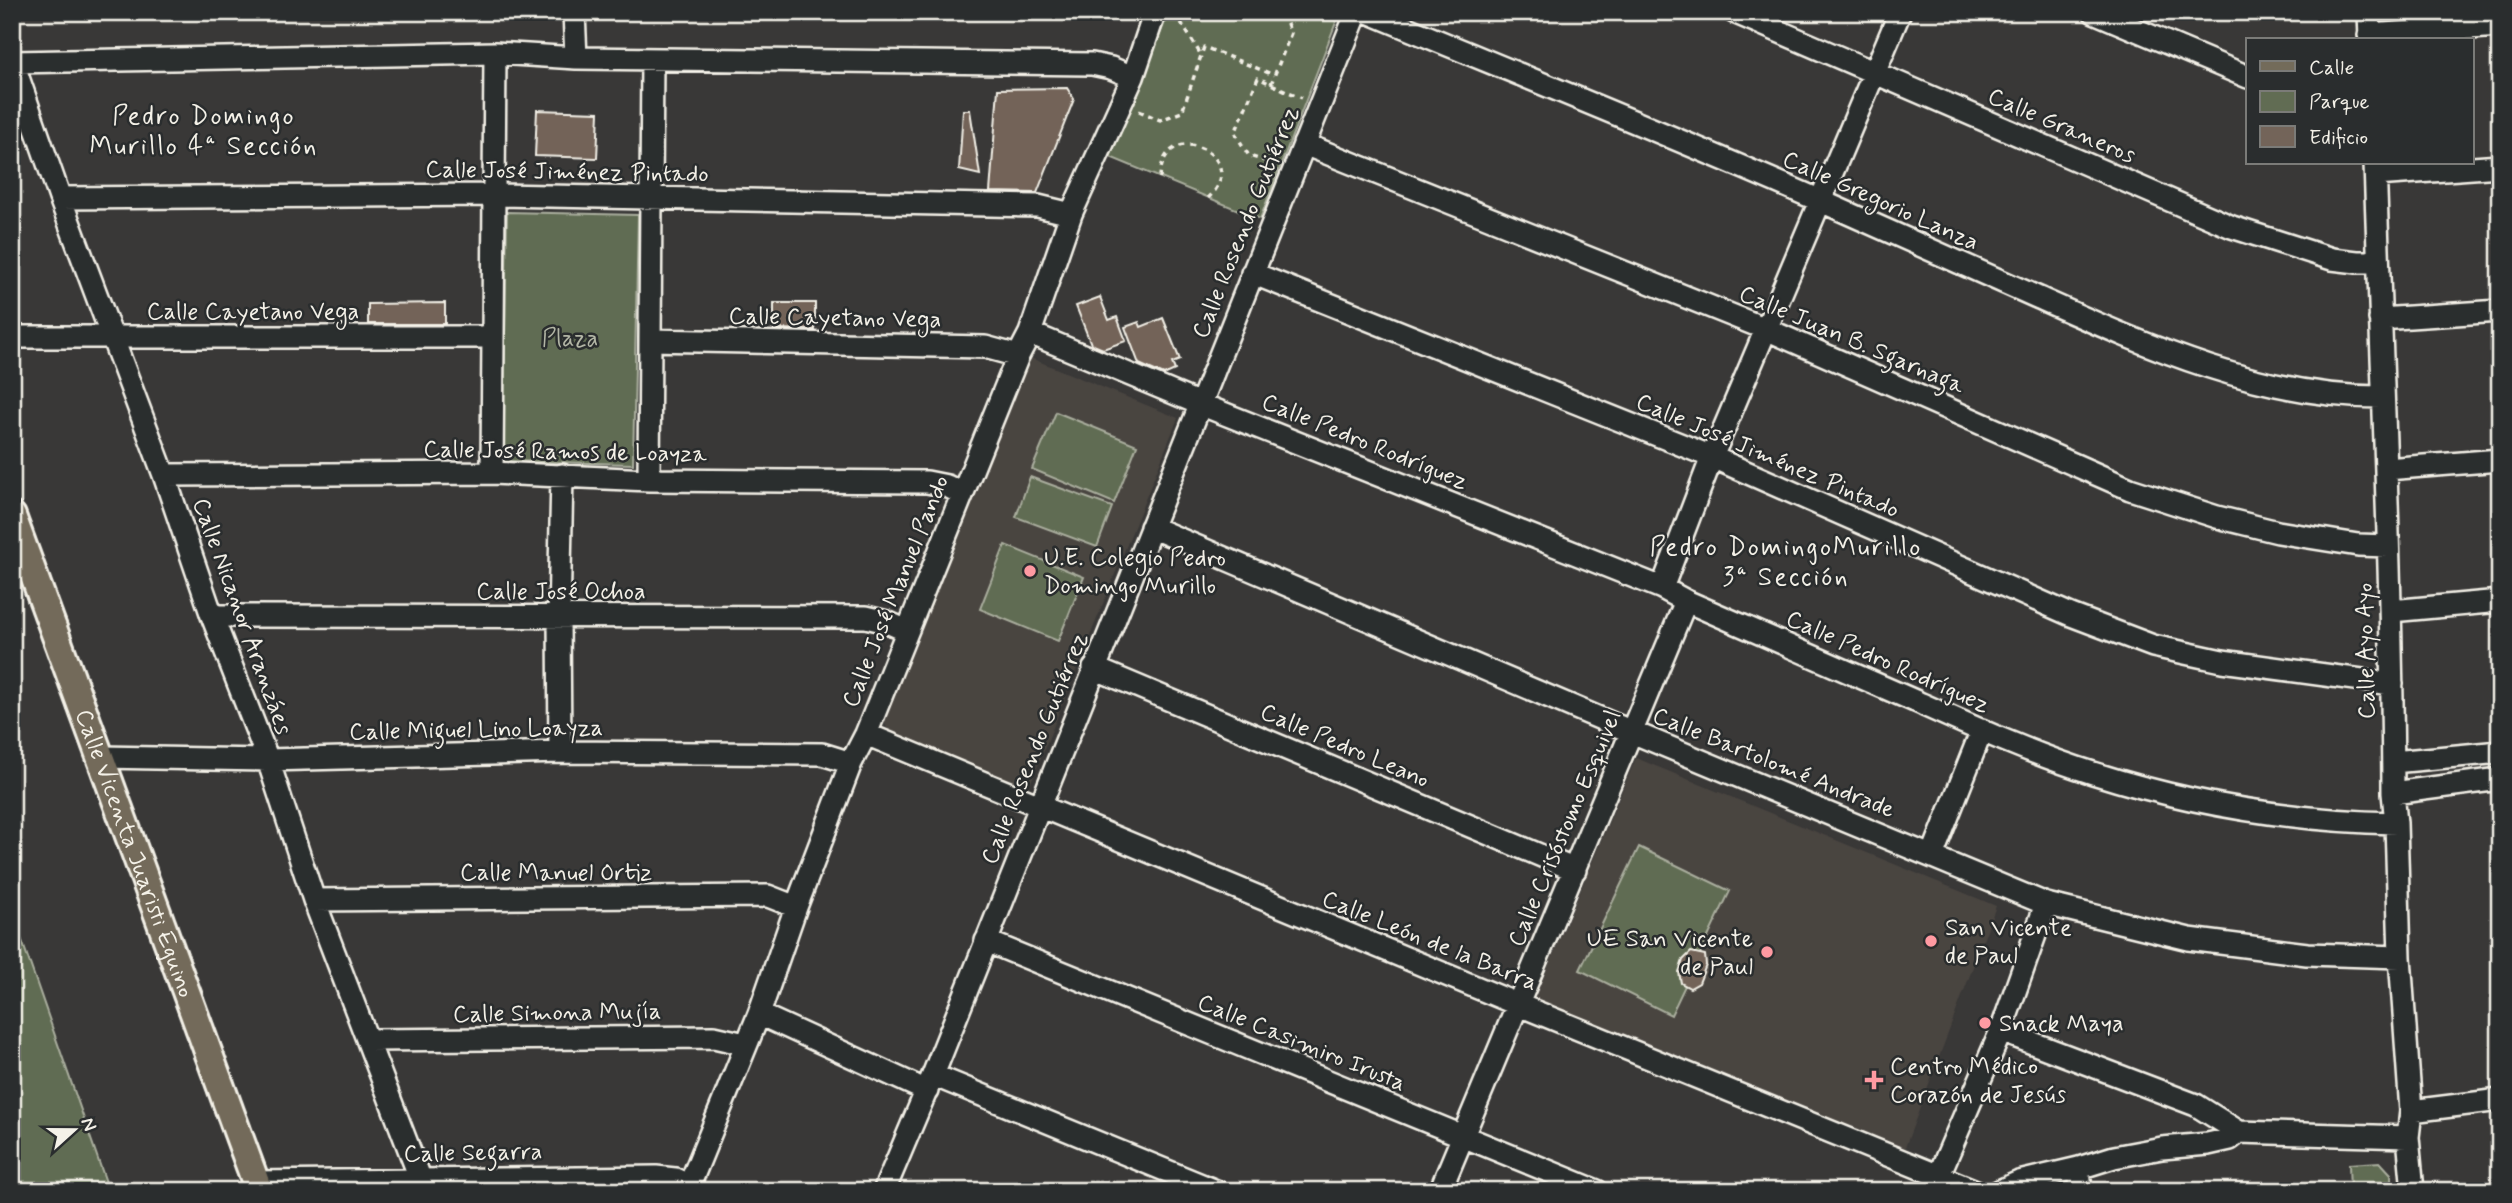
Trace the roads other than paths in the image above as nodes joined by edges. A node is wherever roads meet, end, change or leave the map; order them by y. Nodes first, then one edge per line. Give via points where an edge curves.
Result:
1 (574, 12) edge
2 (1155, 12) edge
3 (1357, 12) edge
4 (1368, 12) edge
5 (1734, 12) edge
6 (1900, 12) edge
7 (2094, 12) edge
8 (2368, 12) edge
9 (2500, 26) edge
10 (2370, 38) edge
11 (495, 53) junction
12 (576, 58) junction
13 (652, 59) junction
14 (13, 61) edge
15 (1875, 73) junction
16 (2246, 76) edge
17 (1133, 77) junction
18 (1304, 144) junction
19 (2500, 166) edge
20 (2376, 169) edge
21 (494, 195) junction
22 (651, 197) junction
23 (61, 198) junction
24 (1820, 200) junction
25 (1071, 214) junction
26 (2377, 262) junction
27 (1252, 273) junction
28 (2500, 311) edge
29 (2380, 319) junction
30 (1766, 329) junction
31 (1030, 332) junction
32 (12, 337) edge
33 (113, 337) junction
34 (493, 337) junction
35 (650, 340) junction
36 (1018, 356) junction
37 (2383, 397) junction
38 (1200, 404) junction
39 (1712, 457) junction
40 (2500, 460) edge
41 (2386, 469) junction
42 (492, 474) junction
43 (164, 475) junction
44 (562, 475) junction
45 (649, 481) junction
46 (962, 494) junction
47 (12, 516) edge
48 (1151, 527) junction
49 (2388, 546) junction
50 (1662, 587) junction
51 (1686, 601) junction
52 (2500, 601) edge
53 (2391, 611) junction
54 (212, 616) junction
55 (559, 618) junction
56 (907, 631) junction
57 (1094, 668) junction
58 (2392, 684) junction
59 (1982, 730) junction
60 (1632, 732) junction
61 (866, 734) junction
62 (560, 752) junction
63 (2500, 752) edge
64 (101, 757) junction
65 (268, 761) junction
66 (2393, 762) junction
67 (850, 763) junction
68 (2500, 779) edge
69 (2393, 793) junction
70 (1039, 807) junction
71 (2396, 823) junction
72 (1932, 856) junction
73 (1575, 870) junction
74 (314, 900) junction
75 (2046, 904) junction
76 (796, 907) junction
77 (986, 941) junction
78 (2400, 957) junction
79 (1519, 1005) junction
80 (759, 1014) junction
81 (2001, 1031) junction
82 (368, 1040) junction
83 (745, 1044) junction
84 (930, 1083) junction
85 (2500, 1100) edge
86 (2412, 1111) junction
87 (2239, 1132) junction
88 (1464, 1136) junction
89 (2408, 1137) junction
90 (2079, 1168) junction
91 (1935, 1182) edge
92 (423, 1185) edge
93 (258, 1186) edge
94 (688, 1188) edge
95 (884, 1191) edge
96 (1216, 1191) edge
97 (1440, 1191) edge
98 (1597, 1191) edge
99 (1976, 1191) edge
100 (1999, 1191) edge
101 (2081, 1191) edge
102 (2413, 1191) edge

1 - 12 street
2 - 17 street, Calle José Manuel Pando
3 - 18 street, Calle Rosendo Gutiérrez
4 - 24 street, Calle Gregorio Lanza
5 - 15 street, Calle Graneros
6 - 15 street
7 - 16 street
8 - 10 street
9 - 10 street
11 - 12 street
11 - 14 street
11 - 21 street
12 - 13 street
13 - 17 street via 1092,64
13 - 22 street
14 - 23 street, Calle Nicanor Aranzáes
15 - 24 street
15 - 26 street, Calle Graneros via 2232,228 2332,259
17 - 25 street, Calle José Manuel Pando
18 - 27 street, Calle Rosendo Gutiérrez
18 - 30 street, Calle Juan B. Sgarnaga
19 - 20 street
20 - 26 street, Calle Ayo Ayo
21 - 22 street, Calle José Jiménez Pintado
21 - 23 street, Calle José Jiménez Pintado
21 - 34 street
22 - 25 street, Calle José Jiménez Pintado via 1038,206
22 - 35 street
23 - 33 street, Calle Nicanor Aranzáes
24 - 30 street
24 - 37 street, Calle Gregorio Lanza via 2128,337 2223,372 2355,397
25 - 31 street, Calle José Manuel Pando
26 - 29 street, Calle Ayo Ayo
27 - 38 street, Calle Rosendo Gutiérrez
27 - 39 street, Calle José Jiménez Pintado
28 - 29 street
29 - 37 street, Calle Ayo Ayo
30 - 39 street
30 - 49 street, Calle Juan B. Sgarnaga via 2130,489 2278,532
31 - 36 street, Calle José Manuel Pando
31 - 38 street, Calle Pedro Rodríguez
32 - 33 street, Calle Cayetano Vega
33 - 34 street, Calle Cayetano Vega
33 - 43 street, Calle Nicanor Aranzáes
34 - 42 street
35 - 36 street, Calle Cayetano Vega via 985,346
35 - 45 street
36 - 46 street, Calle José Manuel Pando
37 - 41 street, Calle Ayo Ayo
38 - 48 street, Calle Rosendo Gutiérrez
38 - 50 street, Calle Pedro Rodríguez
39 - 50 street
39 - 58 street, Calle José Jiménez Pintado via 2071,615 2153,646 2222,661
40 - 41 street
41 - 49 street, Calle Ayo Ayo
42 - 43 street, Calle José Ramos de Loayza
42 - 44 street, Calle José Ramos de Loayza
43 - 54 street, Calle Nicanor Aranzáes
44 - 45 street, Calle José Ramos de Loayza
44 - 55 street
45 - 46 street, Calle José Ramos de Loayza via 927,482 947,485
46 - 56 street, Calle José Manuel Pando
47 - 64 main road, Calle Vicenta Juaristi Eguino
48 - 57 street, Calle Rosendo Gutiérrez
48 - 60 street, Calle Bartolomé Andrade
49 - 53 street, Calle Ayo Ayo
50 - 51 street, Calle Pedro Rodríguez
51 - 59 street, Calle Pedro Rodríguez
51 - 60 street, Calle Crisóstomo Esquivel
52 - 53 street
53 - 58 street, Calle Ayo Ayo
54 - 55 street, Calle José Ochoa
54 - 65 street, Calle Nicanor Aranzáes
55 - 56 street, Calle José Ochoa via 866,617
55 - 62 street
56 - 61 street, Calle José Manuel Pando
57 - 70 street, Calle Rosendo Gutiérrez
57 - 73 street, Calle Pedro Leano
58 - 66 street, Calle Ayo Ayo
59 - 71 street, Calle Pedro Rodríguez via 2093,773 2185,797 2342,822
59 - 72 street
60 - 72 street, Calle Bartolomé Andrade
60 - 73 street, Calle Crisóstomo Esquivel
61 - 67 street, Calle José Manuel Pando
61 - 70 street, Calle León de la Barra
62 - 65 street, Calle Miguel Lino Loayza
62 - 67 street, Calle Miguel Lino Loayza via 822,754
63 - 66 street
64 - 65 street, Calle Miguel Lino Loayza
64 - 93 main road, Calle Vicenta Juaristi Eguino
65 - 74 street, Calle Nicanor Aranzáes
66 - 69 street, Calle Ayo Ayo
67 - 76 street, Calle José Manuel Pando
68 - 69 street
69 - 71 street, Calle Ayo Ayo
70 - 77 street, Calle Rosendo Gutiérrez
70 - 79 street, Calle León de la Barra
71 - 78 street, Calle Ayo Ayo
72 - 75 street, Calle Bartolomé Andrade
73 - 79 street, Calle Crisóstomo Esquivel
74 - 76 street, Calle Manuel Ortiz via 768,897
74 - 82 street, Calle Nicanor Aranzáes
75 - 78 street, Calle Bartolomé Andrade via 2189,939 2307,954
75 - 81 street
76 - 80 street, Calle José Manuel Pando
77 - 84 street, Calle Rosendo Gutiérrez
77 - 88 street, Calle Casimiro Irusta
78 - 86 street, Calle Ayo Ayo
79 - 88 street, Calle Crisóstomo Esquivel
79 - 91 street, Calle León de la Barra
80 - 83 street, Calle José Manuel Pando
80 - 84 street
81 - 87 street via 2196,1105
81 - 91 street
82 - 83 street, Calle Simona Mujía via 714,1037
82 - 92 street, Calle Nicanor Aranzáes
83 - 94 street, Calle José Manuel Pando
84 - 95 street, Calle Rosendo Gutiérrez
84 - 96 street
85 - 86 street
86 - 89 street, Calle Ayo Ayo
87 - 89 street
87 - 90 street via 2230,1139 2114,1157
88 - 97 street, Calle Crisóstomo Esquivel
88 - 98 street, Calle Casimiro Irusta
89 - 102 street, Calle Ayo Ayo
90 - 100 street
90 - 101 street
91 - 99 street, Calle León de la Barra
92 - 93 street, Calle Segarra
92 - 94 street, Calle Segarra via 656,1177 675,1179

